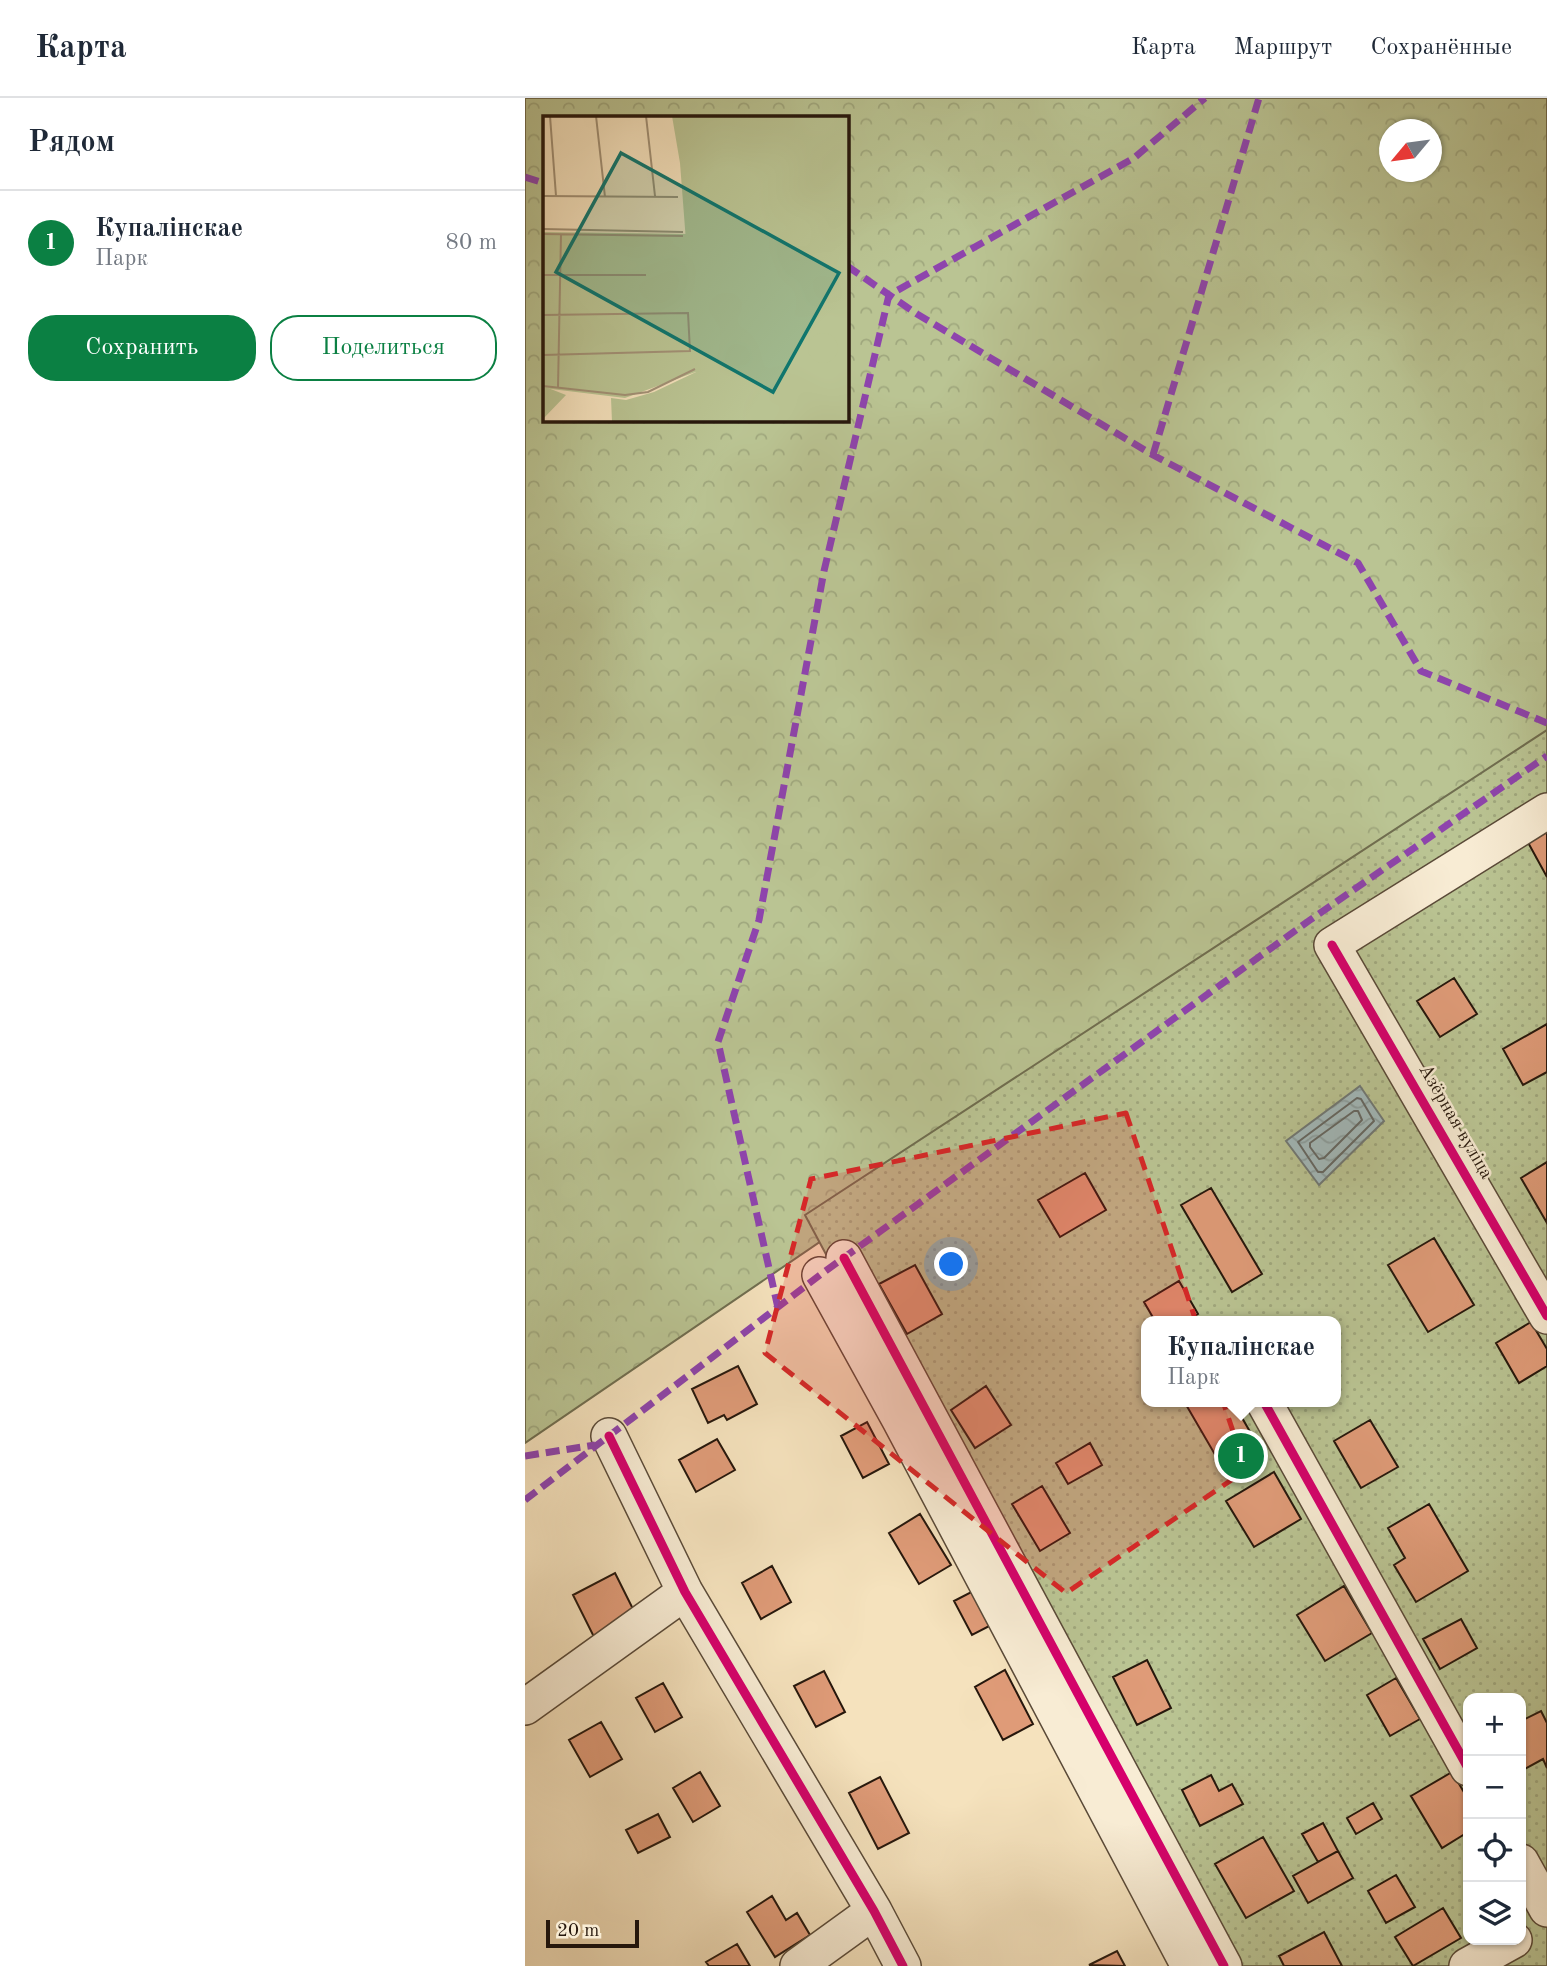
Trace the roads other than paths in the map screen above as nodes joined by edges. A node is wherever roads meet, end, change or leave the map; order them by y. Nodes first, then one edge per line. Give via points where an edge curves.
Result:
1 (1547, 811) edge
2 (1547, 1316) edge
3 (1267, 1407) edge
4 (609, 1437) dead end
5 (685, 1592) junction
6 (525, 1707) edge
7 (1463, 1759) edge
8 (1526, 1871) edge
9 (1547, 1909) edge
10 (874, 1911) junction
11 (1547, 1921) edge
12 (1526, 1933) edge
13 (1505, 1945) edge
14 (798, 1966) edge
15 (904, 1966) edge
16 (1189, 1966) edge
17 (1224, 1966) edge
18 (1467, 1966) edge

1 - 2 street, Азёрная вуліца via 1332,945
3 - 7 street
4 - 5 street
5 - 6 street
5 - 10 street
8 - 9 street
10 - 14 street
10 - 15 street
11 - 12 street
13 - 18 street
16 - 17 street via 906,1432 832,1266

